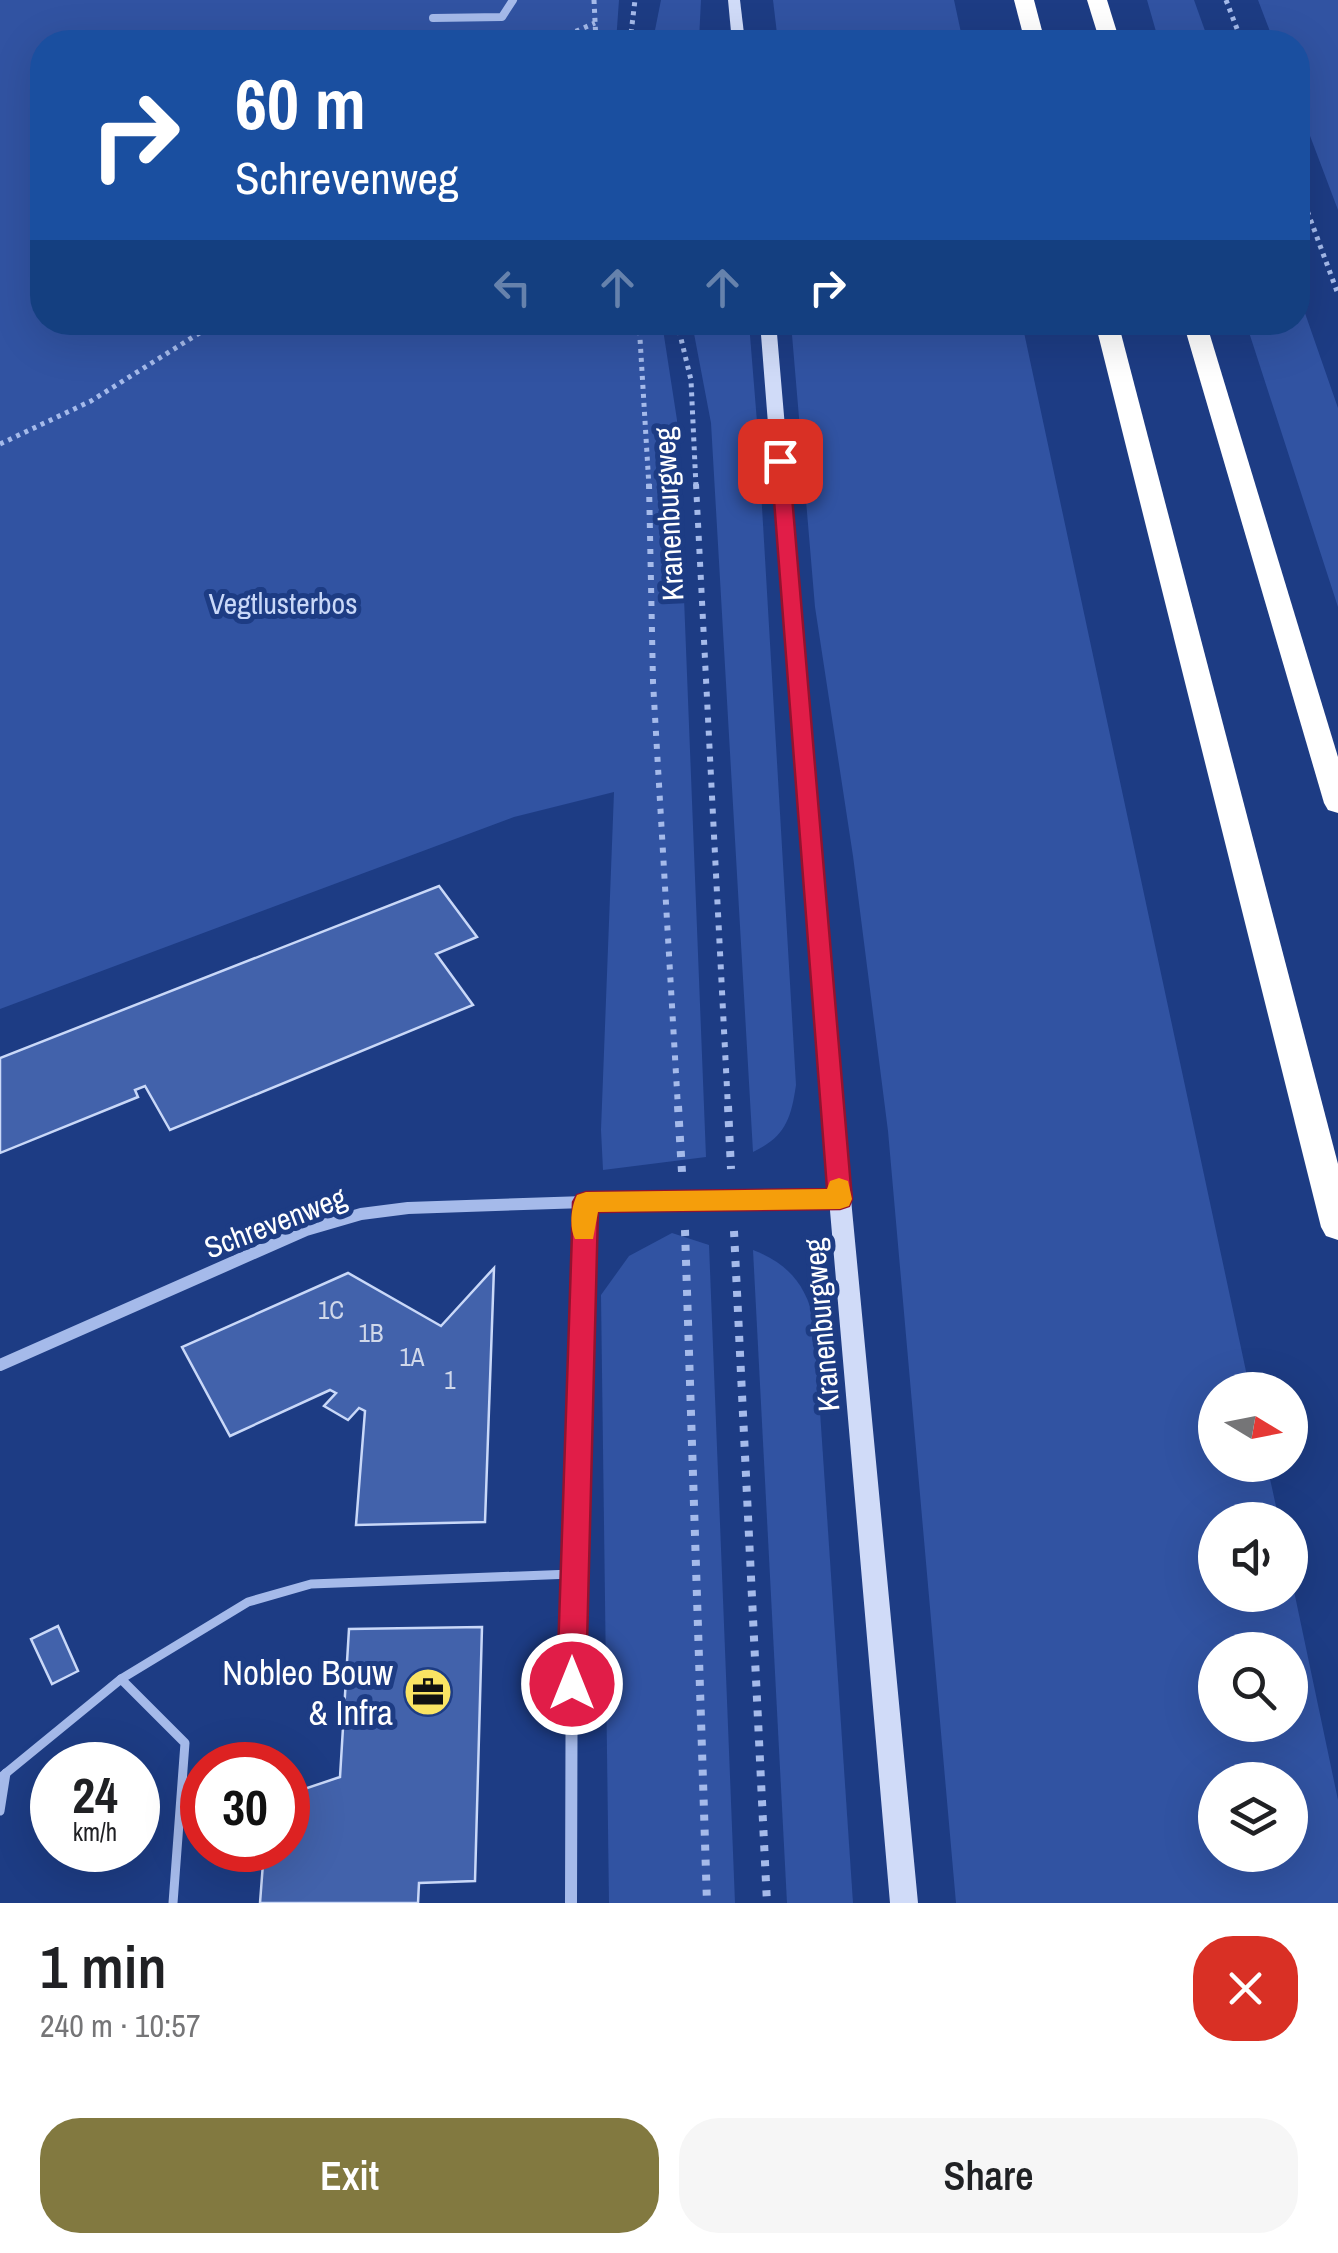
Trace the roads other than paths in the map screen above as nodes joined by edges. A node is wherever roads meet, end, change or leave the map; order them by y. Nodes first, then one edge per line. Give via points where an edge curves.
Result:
1 (513, 0) edge
2 (734, 0) edge
3 (1015, 0) edge
4 (1024, 0) edge
5 (1097, 0) edge
6 (433, 18) dead end
7 (738, 30) edge
8 (1031, 30) edge
9 (1032, 30) edge
10 (1106, 30) edge
11 (769, 335) edge
12 (1109, 335) edge
13 (1198, 335) edge
14 (1338, 803) edge
15 (840, 1199) junction
16 (586, 1202) junction
17 (1338, 1228) edge
18 (0, 1365) edge
19 (572, 1574) junction
20 (121, 1680) junction
21 (3, 1776) edge
22 (0, 1811) edge
23 (172, 1903) edge
24 (571, 1903) edge
25 (904, 1903) edge

1 - 6 street via 502,17
2 - 7 main road
3 - 8 highway
4 - 9 highway
5 - 10 highway
11 - 15 main road, Kranenburgweg
12 - 17 highway
13 - 14 highway
15 - 16 street, Schrevenweg
15 - 25 main road, Kranenburgweg
16 - 18 street, Schrevenweg via 361,1214 306,1230
16 - 19 street
19 - 20 lane via 311,1584 248,1602
19 - 24 street
20 - 21 lane
20 - 23 lane via 186,1742
21 - 22 lane

